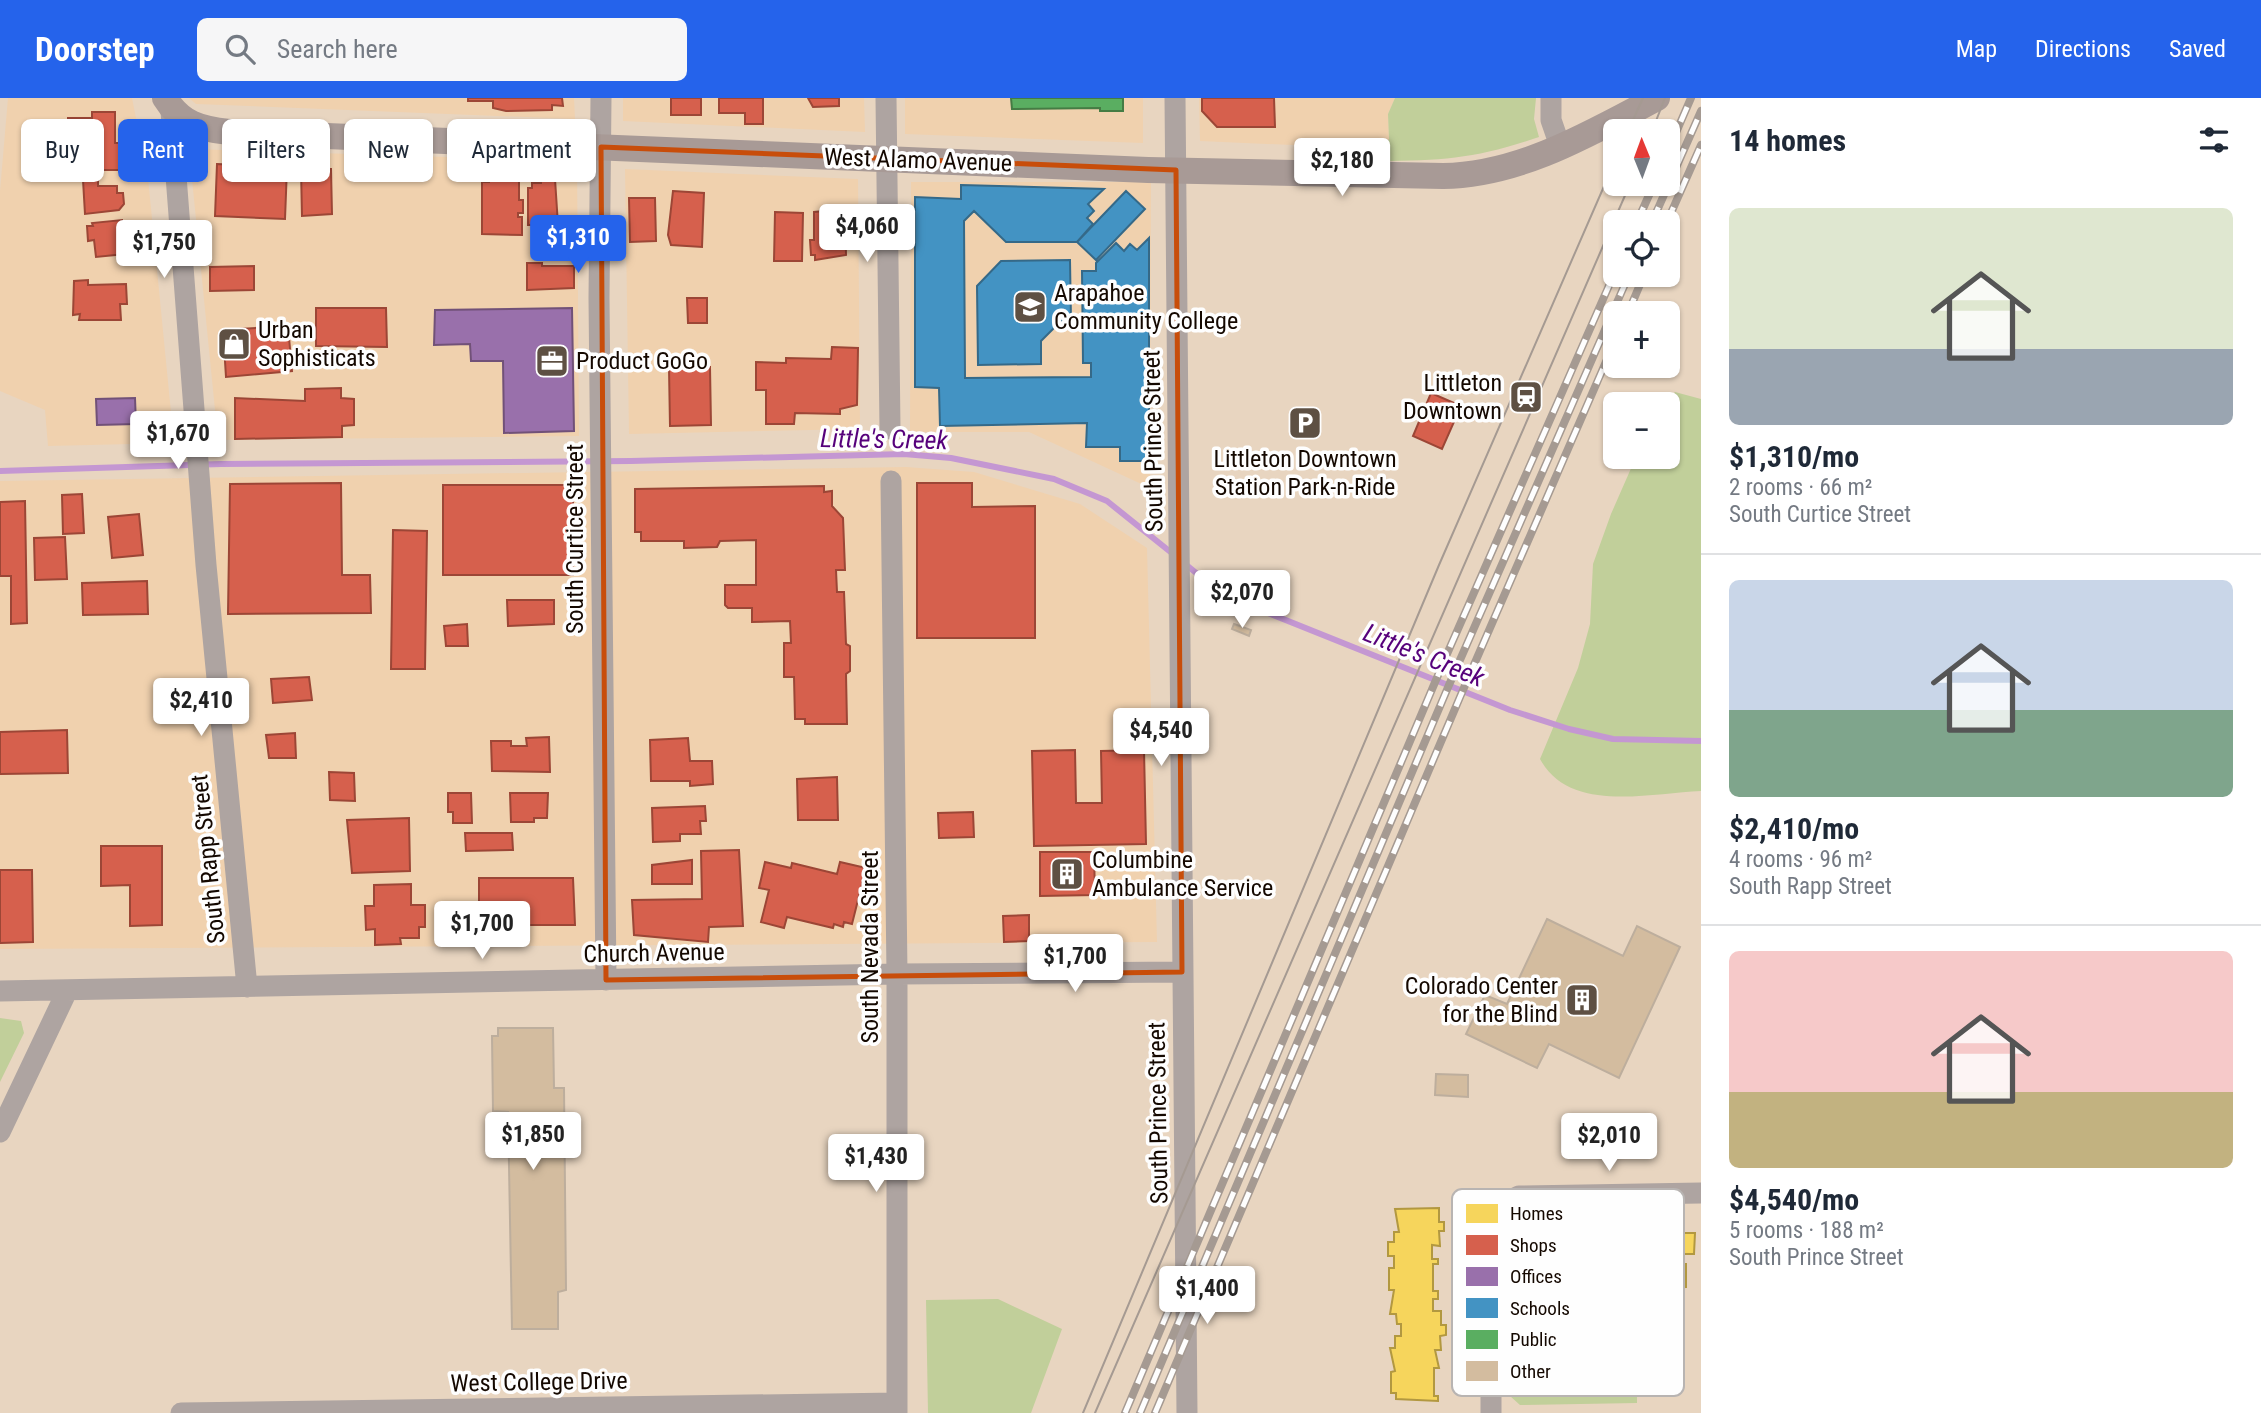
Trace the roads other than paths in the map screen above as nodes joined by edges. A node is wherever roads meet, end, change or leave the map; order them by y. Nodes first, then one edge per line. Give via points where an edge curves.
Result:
1 (601, 98) edge
2 (886, 98) edge
3 (1174, 98) edge
4 (1551, 98) edge
5 (1657, 98) edge
6 (168, 101) edge
7 (1560, 146) junction
8 (601, 148) junction
9 (887, 158) junction
10 (1176, 170) junction
11 (890, 429) dead end
12 (891, 481) dead end
13 (1182, 972) junction
14 (897, 974) junction
15 (606, 980) junction
16 (247, 987) junction
17 (67, 990) junction
18 (0, 991) edge
19 (0, 1132) edge
20 (1187, 1403) edge
21 (897, 1408) edge
22 (181, 1413) edge

1 - 8 street, South Curtice Street
2 - 9 street
3 - 10 street, South Prince Street
4 - 7 street via 1551,120
5 - 7 main road, West Alamo Avenue
6 - 8 main road, West Alamo Avenue via 194,127 218,131
6 - 16 street, South Rapp Street
7 - 10 main road, West Alamo Avenue via 1512,165 1456,176
8 - 9 main road, West Alamo Avenue
8 - 15 street, South Curtice Street
9 - 10 main road, West Alamo Avenue
9 - 11 street
10 - 13 street, South Prince Street
12 - 14 street, South Nevada Street
13 - 14 street, Church Avenue
13 - 20 street, South Prince Street
14 - 15 street, Church Avenue
14 - 21 street, South Nevada Street
15 - 16 street, Church Avenue
16 - 17 street, Church Avenue
17 - 18 street, Church Avenue
17 - 19 street
21 - 22 street, West College Drive

